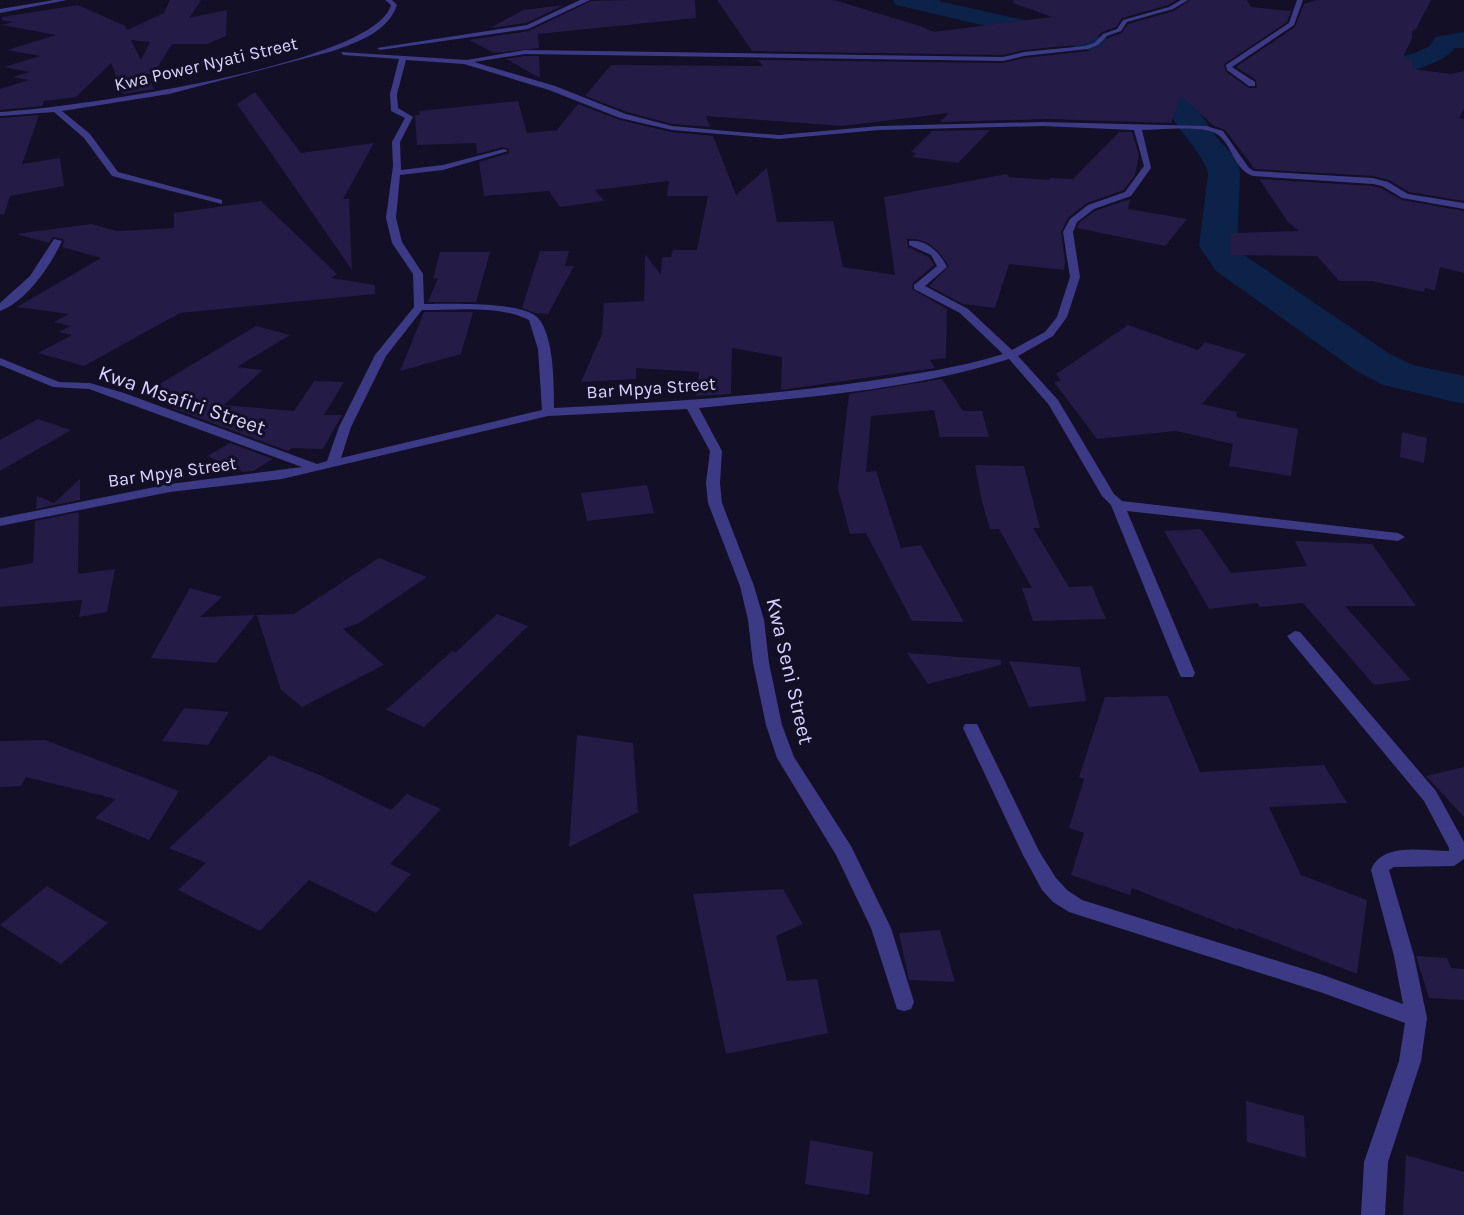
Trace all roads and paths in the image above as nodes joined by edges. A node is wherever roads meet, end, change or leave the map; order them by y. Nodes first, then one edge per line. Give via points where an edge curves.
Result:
1 (64, 0) edge
2 (388, 0) edge
3 (581, 0) edge
4 (700, 0) edge
5 (710, 0) edge
6 (1185, 0) edge
7 (1300, 0) edge
8 (0, 11) edge
9 (362, 36) junction
10 (401, 45) junction
11 (343, 52) junction
12 (309, 56) junction
13 (403, 57) junction
14 (465, 62) junction
15 (1252, 84) dead end
16 (56, 110) junction
17 (0, 114) edge
18 (1137, 128) junction
19 (504, 151) dead end
20 (396, 172) junction
21 (219, 202) dead end
22 (1464, 206) edge
23 (57, 241) dead end
24 (912, 243) dead end
25 (419, 307) junction
26 (0, 308) edge
27 (1011, 355) junction
28 (0, 361) edge
29 (691, 405) junction
30 (548, 412) junction
31 (333, 464) junction
32 (316, 468) junction
33 (1117, 504) junction
34 (0, 522) edge
35 (1398, 537) dead end
36 (1295, 636) dead end
37 (1187, 673) dead end
38 (971, 728) dead end
39 (1459, 857) edge
40 (904, 1002) dead end
41 (1416, 1018) junction
42 (1373, 1215) edge

1 - 8 street
2 - 9 street, Kwa Power Nyati Street via 394,4 385,21
3 - 10 street via 543,23 528,27
4 - 5 street
6 - 14 street via 1125,21 1119,30 1092,46 1003,59 525,52
7 - 15 street via 1292,24 1228,66
9 - 10 street
9 - 12 street, Kwa Power Nyati Street
10 - 11 street
11 - 12 street
11 - 13 street
12 - 16 street, Kwa Power Nyati Street via 228,78
13 - 14 street
13 - 20 street via 392,96 394,109 409,117 396,142
14 - 18 street via 552,88 623,116 690,130 779,137 897,127 1042,124
16 - 17 street, Kwa Power Nyati Street
16 - 21 street via 87,136 116,174
18 - 22 street via 1206,128 1220,133 1246,170 1253,173 1373,181 1405,196
18 - 27 street, Bar Mpya Street via 1148,166 1128,194 1091,207 1073,220 1068,232 1075,277 1062,317 1049,334
19 - 20 street via 449,166
20 - 25 street via 392,229 418,274
23 - 26 street via 25,289
24 - 27 street via 935,253 942,267 918,287 964,311
25 - 30 street via 506,310 531,316 547,368
25 - 31 street via 381,355 345,426
27 - 29 street, Bar Mpya Street via 963,370 898,381
27 - 33 street via 1054,403
28 - 32 street, Kwa Msafiri Street via 57,385 90,386 120,396
29 - 30 street, Bar Mpya Street
29 - 40 street, Kwa Seni Street via 716,451 715,503 747,586 774,725 786,758 844,850 881,928
30 - 31 street, Bar Mpya Street
31 - 32 street, Bar Mpya Street
32 - 34 street, Bar Mpya Street via 160,490
33 - 35 street
33 - 37 street
36 - 39 street via 1430,796
38 - 41 street via 1032,855 1060,896 1076,906 1323,984
39 - 41 street via 1390,859 1380,870
41 - 42 street via 1410,1061 1376,1162

